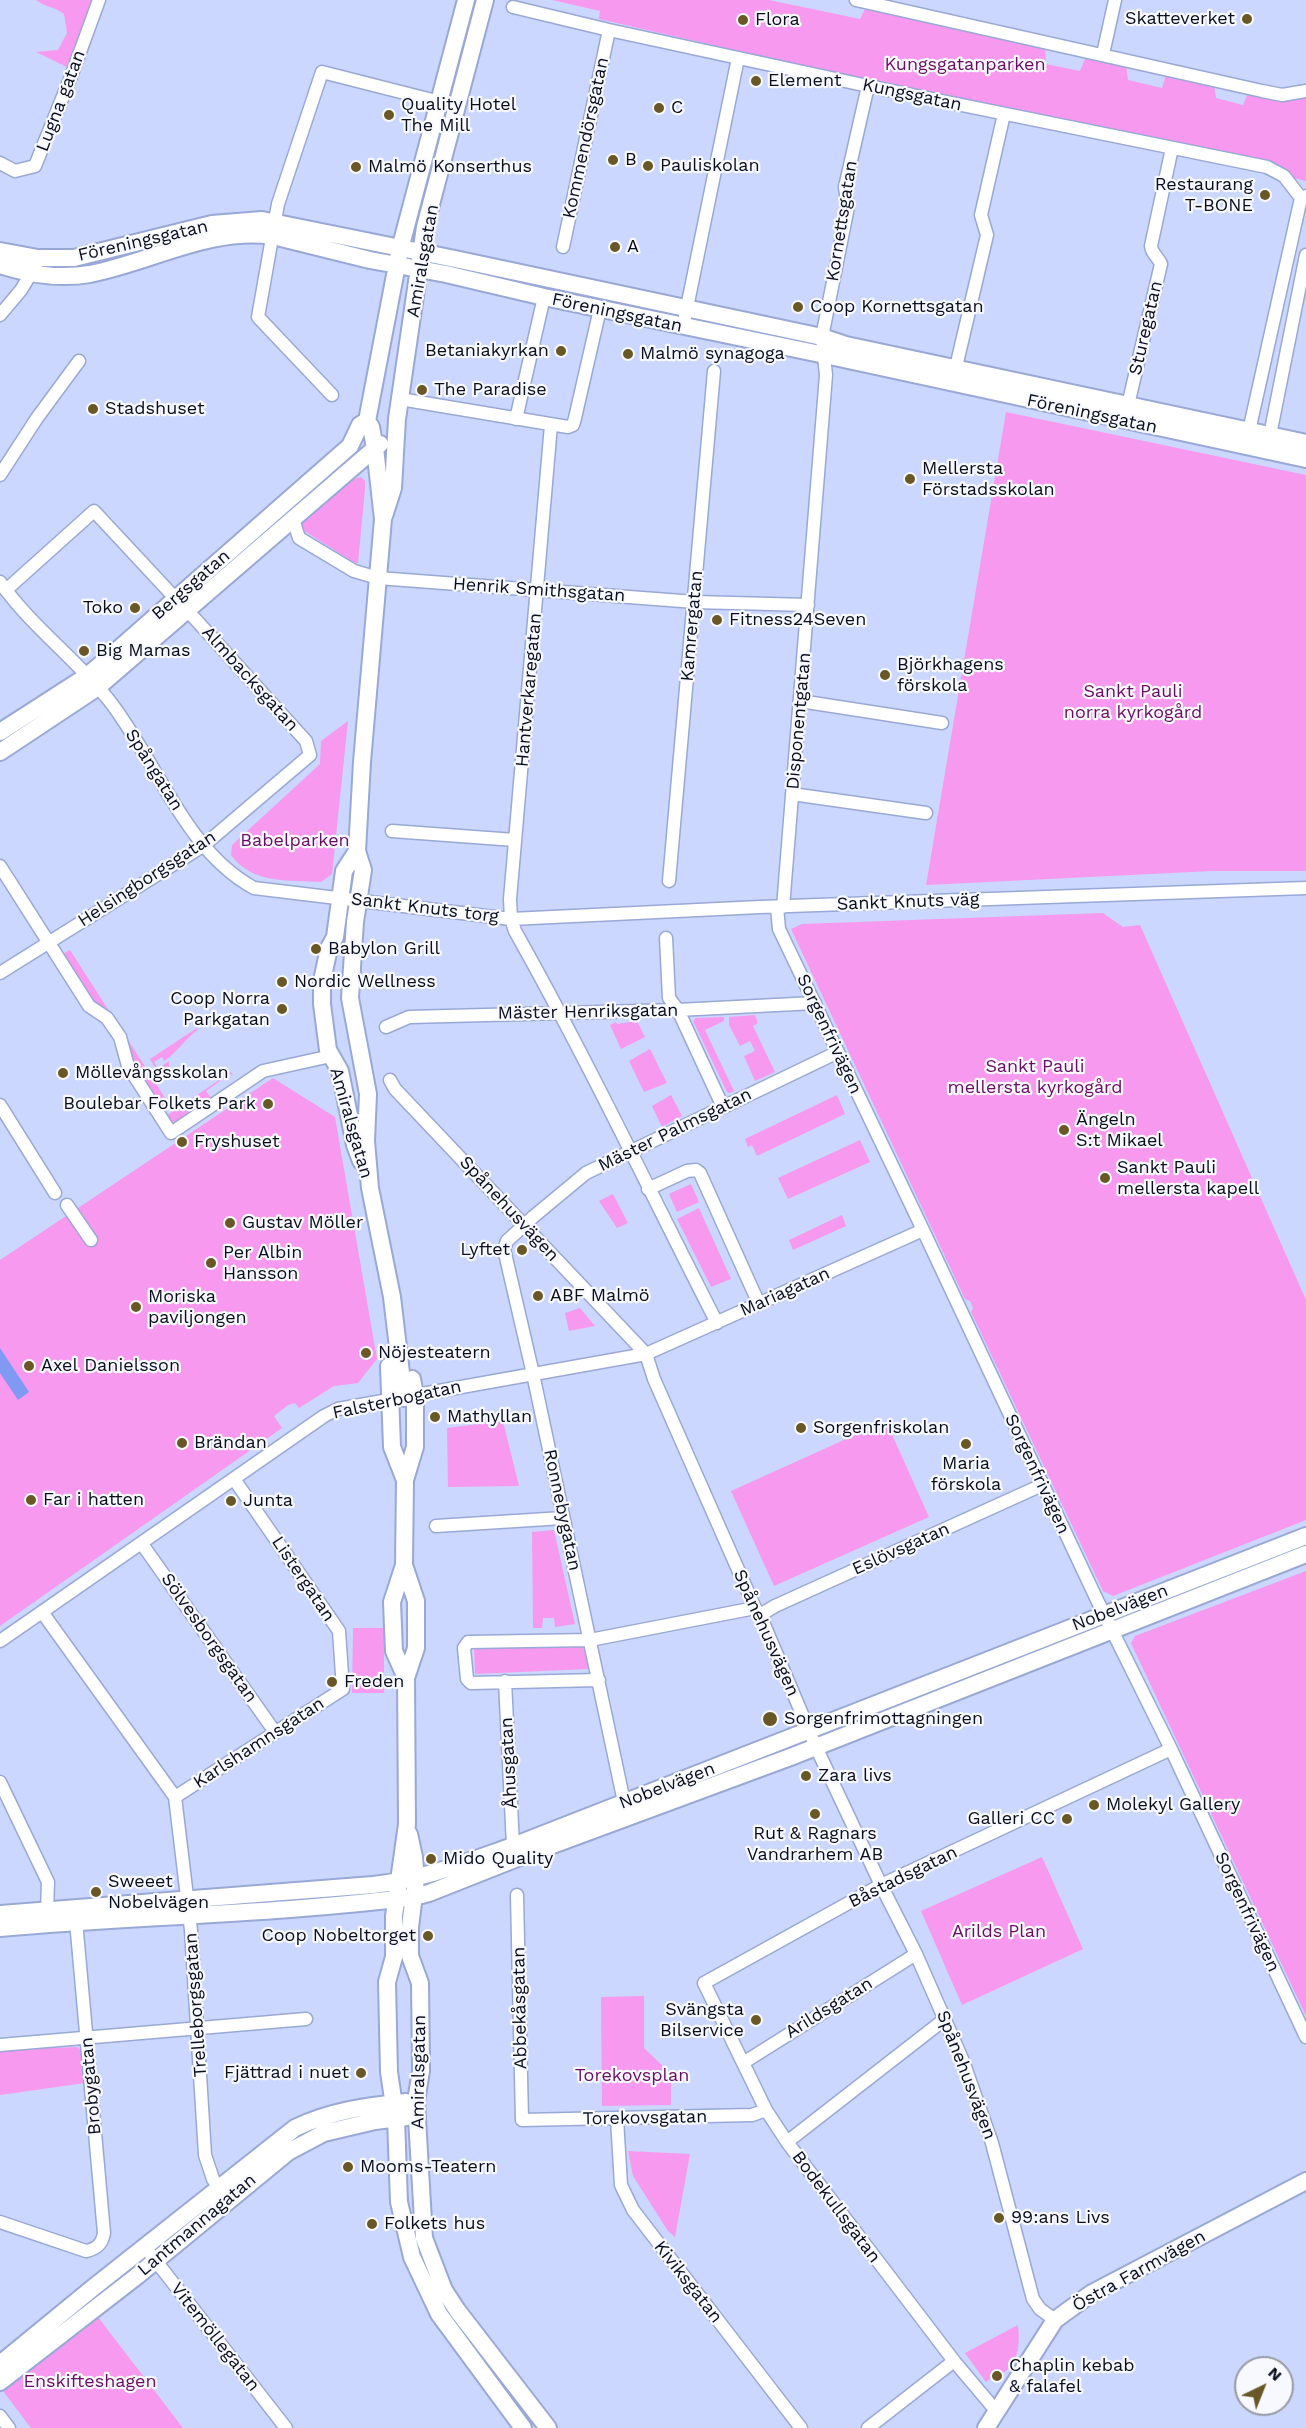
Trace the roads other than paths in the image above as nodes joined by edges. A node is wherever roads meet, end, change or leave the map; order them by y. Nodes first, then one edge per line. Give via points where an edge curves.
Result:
1 (99, 0) edge
2 (466, 0) edge
3 (485, 0) edge
4 (856, 0) edge
5 (1115, 0) edge
6 (892, 4) edge
7 (513, 7) dead end
8 (609, 30) junction
9 (1103, 54) junction
10 (738, 58) junction
11 (868, 86) junction
12 (1306, 91) edge
13 (440, 102) junction
14 (1004, 114) junction
15 (1172, 148) junction
16 (0, 163) edge
17 (1303, 197) edge
18 (274, 229) junction
19 (563, 247) dead end
20 (0, 251) edge
21 (1306, 255) edge
22 (399, 257) junction
23 (420, 261) junction
24 (0, 265) edge
25 (35, 266) junction
26 (544, 297) junction
27 (600, 309) junction
28 (687, 309) junction
29 (0, 315) edge
30 (683, 327) junction
31 (822, 337) junction
32 (825, 355) junction
33 (79, 361) dead end
34 (956, 367) junction
35 (714, 371) dead end
36 (332, 395) dead end
37 (400, 399) junction
38 (1128, 405) junction
39 (397, 419) junction
40 (516, 419) junction
41 (367, 421) junction
42 (551, 425) junction
43 (1250, 431) junction
44 (1270, 435) junction
45 (1306, 443) edge
46 (375, 448) junction
47 (1258, 450) junction
48 (1306, 459) edge
49 (0, 476) edge
50 (293, 519) junction
51 (383, 519) junction
52 (378, 578) junction
53 (3, 586) edge
54 (538, 591) junction
55 (695, 602) junction
56 (181, 604) junction
57 (808, 605) junction
58 (93, 681) junction
59 (800, 701) junction
60 (942, 723) dead end
61 (0, 732) edge
62 (309, 750) joint
63 (0, 752) edge
64 (792, 794) junction
65 (926, 813) dead end
66 (392, 831) dead end
67 (515, 840) junction
68 (203, 846) junction
69 (357, 851) junction
70 (0, 866) edge
71 (669, 881) dead end
72 (1306, 888) edge
73 (340, 898) junction
74 (358, 900) junction
75 (780, 907) junction
76 (511, 919) junction
77 (666, 938) dead end
78 (49, 943) junction
79 (0, 973) edge
80 (815, 1003) junction
81 (678, 1010) junction
82 (561, 1013) junction
83 (386, 1027) dead end
84 (838, 1052) junction
85 (331, 1056) junction
86 (390, 1080) dead end
87 (0, 1105) edge
88 (723, 1107) junction
89 (630, 1153) junction
90 (370, 1188) junction
91 (648, 1189) junction
92 (55, 1193) dead end
93 (67, 1205) dead end
94 (525, 1225) junction
95 (923, 1230) junction
96 (91, 1240) dead end
97 (392, 1297) junction
98 (759, 1304) junction
99 (717, 1323) junction
100 (646, 1354) junction
101 (533, 1374) junction
102 (403, 1398) junction
103 (234, 1479) junction
104 (405, 1480) junction
105 (1042, 1485) junction
106 (563, 1518) junction
107 (436, 1526) dead end
108 (1306, 1536) edge
109 (142, 1544) junction
110 (1306, 1554) edge
111 (404, 1565) junction
112 (757, 1611) junction
113 (42, 1612) junction
114 (1105, 1614) junction
115 (1112, 1630) junction
116 (590, 1640) junction
117 (0, 1641) edge
118 (406, 1678) junction
119 (599, 1680) junction
120 (505, 1681) junction
121 (343, 1689) joint
122 (810, 1730) junction
123 (275, 1732) junction
124 (816, 1747) junction
125 (1171, 1749) junction
126 (0, 1782) edge
127 (175, 1797) junction
128 (624, 1802) junction
129 (513, 1846) junction
130 (881, 1885) junction
131 (404, 1887) junction
132 (517, 1895) dead end
133 (414, 1897) junction
134 (189, 1908) junction
135 (47, 1911) junction
136 (0, 1914) edge
137 (76, 1921) junction
138 (0, 1928) edge
139 (916, 1954) junction
140 (704, 1983) joint
141 (306, 2019) dead end
142 (945, 2019) junction
143 (199, 2028) junction
144 (1306, 2037) edge
145 (87, 2038) junction
146 (0, 2045) edge
147 (743, 2063) junction
148 (416, 2108) junction
149 (766, 2110) junction
150 (395, 2111) junction
151 (617, 2119) junction
152 (522, 2120) joint
153 (787, 2142) junction
154 (1306, 2181) edge
155 (218, 2187) junction
156 (0, 2220) edge
157 (145, 2247) junction
158 (155, 2261) junction
159 (1055, 2320) junction
160 (954, 2361) junction
161 (0, 2364) edge
162 (0, 2382) edge
163 (996, 2412) junction
164 (0, 2416) edge
165 (9, 2428) edge
166 (286, 2428) edge
167 (523, 2428) edge
168 (548, 2428) edge
169 (801, 2428) edge
170 (868, 2428) edge
171 (986, 2428) edge

1 - 16 street, Lugna gatan via 35,166 15,171
2 - 13 main road, Amiralsgatan
3 - 23 main road, Amiralsgatan via 428,216
4 - 6 street
5 - 9 street
6 - 9 street
7 - 8 street, Kungsgatan
8 - 10 street, Kungsgatan
8 - 19 street, Kommendörsgatan
9 - 12 street via 1282,95
10 - 11 street, Kungsgatan
10 - 28 street
11 - 14 street, Kungsgatan
11 - 31 street, Kornettsgatan via 845,187 848,207
13 - 18 street via 322,72 278,204
13 - 22 main road, Amiralsgatan
14 - 15 street, Kungsgatan
14 - 34 street via 981,215 987,236
15 - 17 street, Kungsgatan via 1267,166 1284,176
15 - 38 street, Sturegatan via 1151,246 1152,254 1161,264
17 - 43 street
18 - 22 main road, Föreningsgatan
18 - 25 main road, Föreningsgatan via 216,238 89,274 59,276
18 - 36 street via 258,316
20 - 25 main road, Föreningsgatan
21 - 44 street
22 - 23 main road, Föreningsgatan
22 - 41 main road, Amiralsgatan
23 - 26 main road, Föreningsgatan
23 - 28 main road, Föreningsgatan
23 - 37 main road, Amiralsgatan
24 - 25 main road, Föreningsgatan
25 - 29 street
26 - 27 main road, Föreningsgatan
26 - 40 street
27 - 30 main road, Föreningsgatan
27 - 42 street via 573,425
28 - 30 street
28 - 31 main road, Föreningsgatan
30 - 32 main road, Föreningsgatan
31 - 32 street, Kornettsgatan
31 - 34 main road, Föreningsgatan
32 - 47 main road, Föreningsgatan
32 - 57 street, Disponentgatan
33 - 49 street
34 - 38 main road, Föreningsgatan
35 - 55 street, Kamrergatan
37 - 39 main road, Amiralsgatan
37 - 40 street
38 - 43 main road, Föreningsgatan
39 - 46 main road, Amiralsgatan
39 - 51 main road, Amiralsgatan via 393,488
40 - 42 street
41 - 46 main road, Amiralsgatan
41 - 56 main road, Bergsgatan via 360,425 350,446
42 - 54 street, Hantverkaregatan
43 - 44 main road, Föreningsgatan
43 - 47 street
44 - 45 main road, Föreningsgatan
44 - 47 street
46 - 50 main road, Bergsgatan
46 - 51 main road, Amiralsgatan
47 - 48 main road, Föreningsgatan
50 - 52 street, Henrik Smithsgatan via 299,538 354,571
50 - 56 main road, Bergsgatan
51 - 52 main road, Amiralsgatan
52 - 54 street, Henrik Smithsgatan
52 - 69 main road, Amiralsgatan
53 - 56 street, Almbacksgatan via 94,511
53 - 58 street, Spångatan
54 - 55 street, Henrik Smithsgatan
54 - 67 street, Hantverkaregatan
55 - 57 street, Henrik Smithsgatan
55 - 71 street, Kamrergatan
56 - 58 main road, Bergsgatan
56 - 62 street, Almbacksgatan via 306,741
57 - 59 street, Disponentgatan
58 - 61 main road, Bergsgatan
58 - 63 main road, Bergsgatan
58 - 68 street, Spångatan via 116,709
59 - 60 street
59 - 64 street, Disponentgatan
62 - 68 street, Helsingborgsgatan via 308,759
64 - 65 street
64 - 75 street, Disponentgatan
66 - 67 street
67 - 76 street, Hantverkaregatan
68 - 73 street, Spångatan via 234,876 254,888
68 - 78 street, Helsingborgsgatan
69 - 73 main road, Amiralsgatan via 344,871
69 - 74 main road, Amiralsgatan via 363,870
70 - 78 street
72 - 75 street, Sankt Knuts väg
73 - 74 street, Sankt Knuts torg
73 - 85 main road, Amiralsgatan via 335,936 322,981 324,1030
74 - 76 street, Sankt Knuts torg
74 - 90 main road, Amiralsgatan via 350,999 368,1094
75 - 76 street, Sankt Knuts väg
75 - 80 street, Sorgenfrivägen via 779,929
76 - 82 street
77 - 81 street via 669,998
78 - 79 street, Helsingborgsgatan
78 - 85 street via 89,1006 107,1018 120,1037 128,1066 171,1132 263,1071
80 - 81 street, Mäster Henriksgatan via 794,1009
80 - 84 street, Sorgenfrivägen
81 - 82 street, Mäster Henriksgatan
81 - 88 street
82 - 83 street, Mäster Henriksgatan via 409,1017
82 - 89 street
84 - 88 street, Mäster Palmsgatan
84 - 95 street, Sorgenfrivägen
85 - 90 main road, Amiralsgatan via 340,1071 355,1145
86 - 94 street, Spånehusvägen
87 - 92 street
88 - 89 street, Mäster Palmsgatan
89 - 91 street
89 - 94 street, Mäster Palmsgatan via 577,1179
90 - 97 main road, Amiralsgatan
91 - 98 street via 687,1171 700,1173
91 - 99 street
93 - 96 street
94 - 100 street, Spånehusvägen
94 - 101 street, Ronnebygatan via 507,1241 504,1249
95 - 98 street, Mariagatan
95 - 105 street, Sorgenfrivägen
97 - 102 main road, Amiralsgatan via 406,1343
97 - 102 main road, Amiralsgatan via 387,1351
98 - 99 street, Mariagatan
99 - 100 street, Mariagatan
100 - 101 street, Falsterbogatan
100 - 112 street, Spånehusvägen
101 - 102 street, Falsterbogatan
101 - 106 street, Ronnebygatan
102 - 103 street, Falsterbogatan via 338,1409
102 - 104 main road, Amiralsgatan via 415,1447
102 - 104 main road, Amiralsgatan via 392,1447
103 - 109 street, Falsterbogatan
103 - 121 street, Listergatan via 339,1631
104 - 111 main road, Amiralsgatan
105 - 112 street, Eslövsgatan
105 - 114 street, Sorgenfrivägen
106 - 107 street
106 - 116 street, Ronnebygatan
108 - 114 main road, Nobelvägen
109 - 113 street, Falsterbogatan
109 - 123 street, Sölvesborgsgatan
110 - 115 main road, Nobelvägen
111 - 118 main road, Amiralsgatan via 416,1602 416,1648
111 - 118 main road, Amiralsgatan via 392,1602 394,1651
112 - 116 street, Eslövsgatan
112 - 122 street, Spånehusvägen
113 - 117 street, Falsterbogatan
113 - 127 street, Trelleborgsgatan
114 - 115 street, Sorgenfrivägen
114 - 122 main road, Nobelvägen
115 - 124 main road, Nobelvägen
115 - 125 street, Sorgenfrivägen
116 - 119 street, Ronnebygatan
116 - 120 street, Eslövsgatan via 468,1642 464,1648 471,1683
118 - 131 main road, Amiralsgatan
119 - 120 street
119 - 128 street, Ronnebygatan
120 - 129 street, Åhusgatan
121 - 123 street, Karlshamnsgatan
122 - 124 street, Spånehusvägen
122 - 128 main road, Nobelvägen
123 - 127 street, Karlshamnsgatan
124 - 130 street, Spånehusvägen
124 - 133 main road, Nobelvägen
125 - 130 street, Båstadsgatan
125 - 144 street, Sorgenfrivägen
126 - 135 street via 48,1882
127 - 134 street, Trelleborgsgatan
128 - 129 main road, Nobelvägen
129 - 131 main road, Nobelvägen
130 - 139 street, Spånehusvägen
130 - 140 street, Båstadsgatan
131 - 133 main road, Nobelvägen
131 - 134 main road, Nobelvägen
131 - 150 main road, Amiralsgatan via 394,1916 394,1957 387,1982 389,2072
132 - 152 street, Abbekåsgatan
133 - 148 main road, Amiralsgatan via 410,1956 420,1983 421,2071
134 - 135 main road, Nobelvägen
134 - 137 main road, Nobelvägen
134 - 143 street, Trelleborgsgatan
135 - 136 main road, Nobelvägen
137 - 138 main road, Nobelvägen
137 - 145 street, Brobygatan
139 - 142 street, Spånehusvägen
139 - 147 street, Arildsgatan
140 - 147 street, Bodekullsgatan
141 - 143 street
142 - 153 street
142 - 159 street, Spånehusvägen via 993,2143 1033,2299
143 - 145 street
143 - 155 street, Trelleborgsgatan via 205,2155
145 - 146 street
145 - 156 street, Brobygatan via 102,2242 86,2251
147 - 149 street, Bodekullsgatan
148 - 150 main road, Lantmannagatan
148 - 168 main road, Amiralsgatan via 424,2238 434,2268 457,2310
149 - 151 street, Torekovsgatan via 752,2115
149 - 153 street, Bodekullsgatan
150 - 155 main road, Lantmannagatan via 338,2112 313,2119 295,2128
150 - 158 main road, Lantmannagatan via 375,2121 324,2133 294,2148
150 - 167 main road, Amiralsgatan via 399,2202 414,2262 439,2314
151 - 152 street, Torekovsgatan
151 - 169 street, Kiviksgatan via 621,2185 633,2210
153 - 160 street, Bodekullsgatan
154 - 159 main road, Östra Farmvägen via 1092,2293
155 - 157 main road, Lantmannagatan
157 - 158 street, Vitemöllegatan
157 - 161 main road, Lantmannagatan
158 - 162 main road, Lantmannagatan
158 - 166 street, Vitemöllegatan
159 - 163 main road, Östra Farmvägen
160 - 163 street, Bodekullsgatan
160 - 170 street
163 - 171 main road, Östra Farmvägen
164 - 165 street

